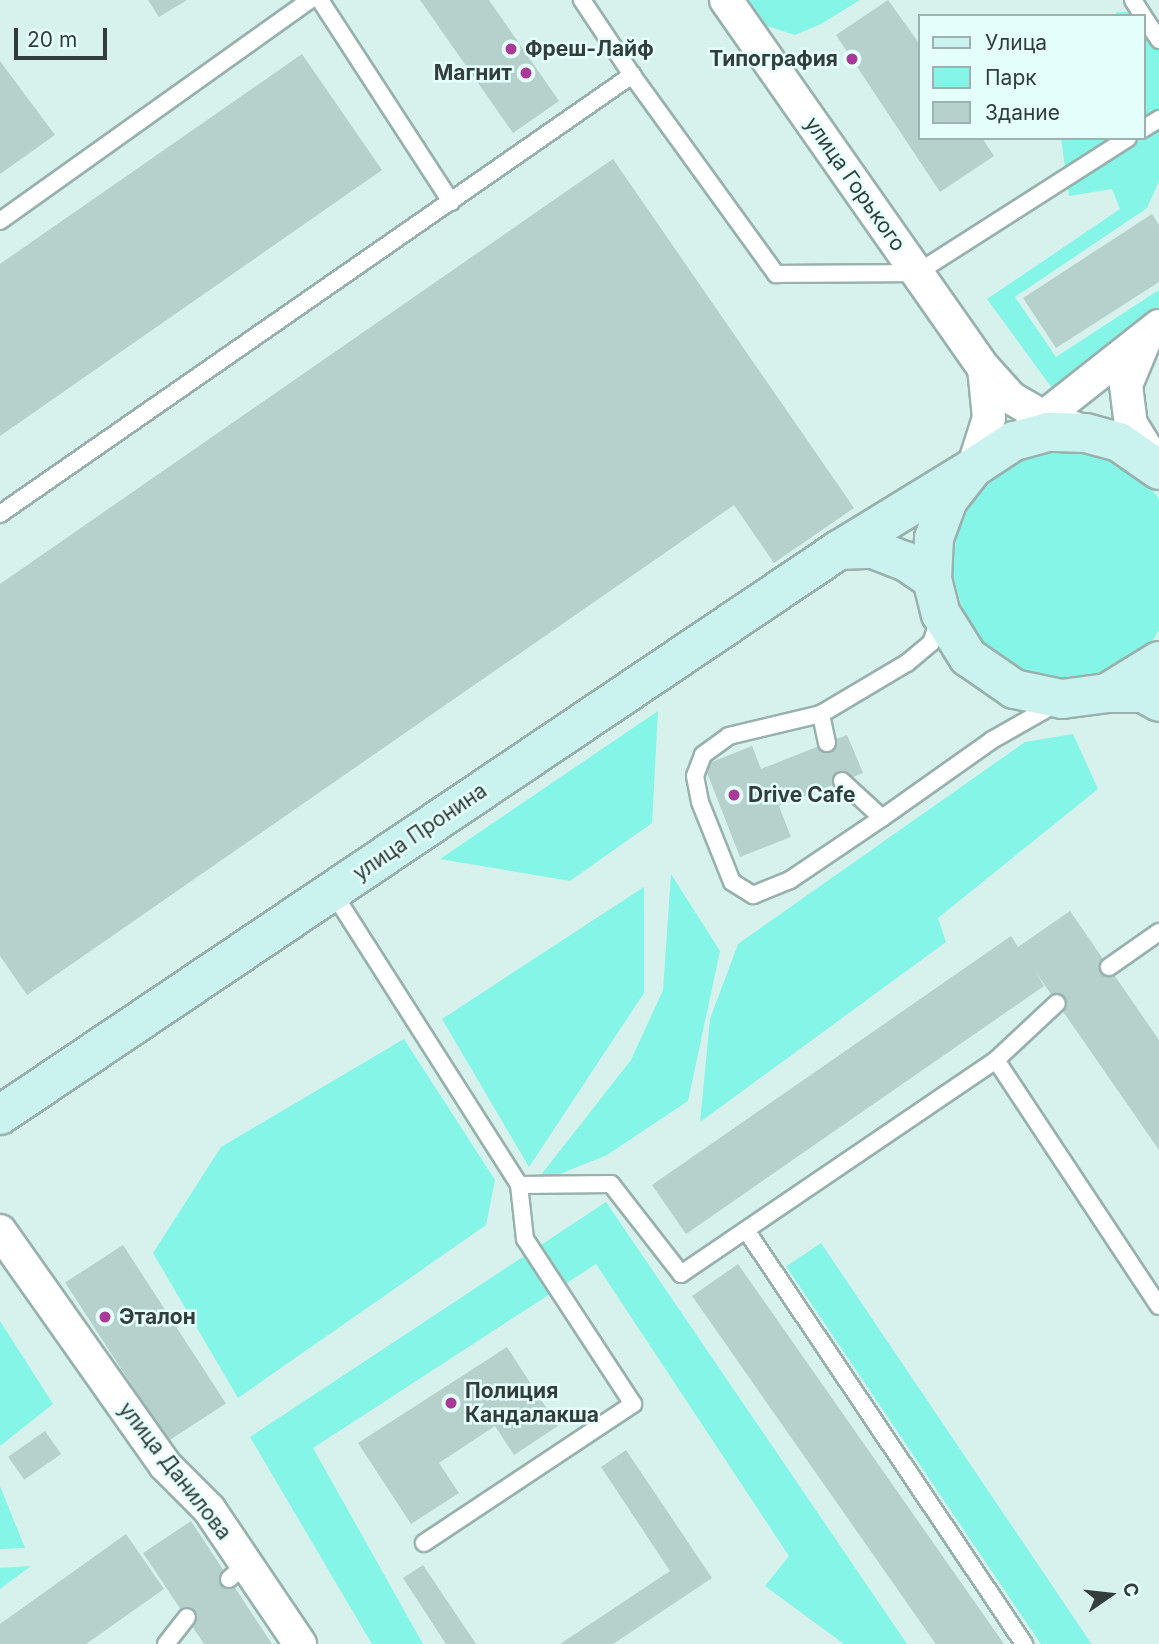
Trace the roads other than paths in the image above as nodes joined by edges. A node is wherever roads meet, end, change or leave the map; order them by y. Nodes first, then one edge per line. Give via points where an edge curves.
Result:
1 (310, 0) edge
2 (320, 0) edge
3 (582, 0) edge
4 (726, 0) edge
5 (1145, 19) edge
6 (1159, 40) edge
7 (632, 75) junction
8 (1125, 140) edge
9 (451, 202) junction
10 (0, 221) edge
11 (917, 273) junction
12 (1153, 331) edge
13 (984, 368) junction
14 (1044, 417) junction
15 (1086, 433) junction
16 (1014, 441) junction
17 (973, 468) junction
18 (1158, 469) edge
19 (0, 514) edge
20 (839, 550) junction
21 (936, 597) junction
22 (1159, 661) edge
23 (1159, 672) edge
24 (1107, 693) junction
25 (1062, 699) junction
26 (1159, 702) edge
27 (821, 714) junction
28 (827, 743) dead end
29 (842, 781) dead end
30 (881, 818) junction
31 (332, 891) junction
32 (1159, 932) edge
33 (1109, 967) dead end
34 (1057, 1003) dead end
35 (996, 1060) junction
36 (0, 1115) edge
37 (519, 1185) junction
38 (746, 1230) junction
39 (0, 1231) edge
40 (1159, 1306) edge
41 (424, 1543) dead end
42 (187, 1617) dead end
43 (166, 1644) edge
44 (300, 1644) edge
45 (1024, 1644) edge

1 - 10 lane
2 - 9 lane
3 - 7 lane
4 - 11 street, улица Горького
5 - 6 lane
7 - 9 lane
7 - 11 lane via 776,274
8 - 11 lane
9 - 19 lane
11 - 13 street, улица Горького
12 - 14 street
12 - 18 street via 1126,385 1130,424
13 - 14 street, улица Горького via 1012,398
13 - 17 street via 989,418
14 - 15 street, улица Горького
14 - 16 street
15 - 16 main road via 1048,432
15 - 18 main road via 1119,442
16 - 17 main road
17 - 20 main road, улица Пронина
17 - 21 main road via 948,500 934,538
20 - 21 main road via 873,549 905,561
20 - 31 main road, улица Пронина
21 - 25 main road via 968,657 1014,689
21 - 27 lane via 931,643 907,663
22 - 23 main road
22 - 24 main road
24 - 25 main road
24 - 26 main road via 1143,693
25 - 30 lane via 992,740
27 - 28 lane
27 - 30 lane via 729,736 703,755 695,776 700,802 732,881 753,895 790,880
29 - 30 lane
31 - 36 main road, улица Пронина
31 - 37 lane
32 - 33 lane
34 - 35 lane
35 - 38 lane
35 - 40 lane
37 - 38 lane via 611,1184 681,1274
37 - 41 lane via 525,1239 633,1404
38 - 45 lane
39 - 44 street, улица Данилова via 165,1465 209,1510 237,1572
42 - 43 lane

